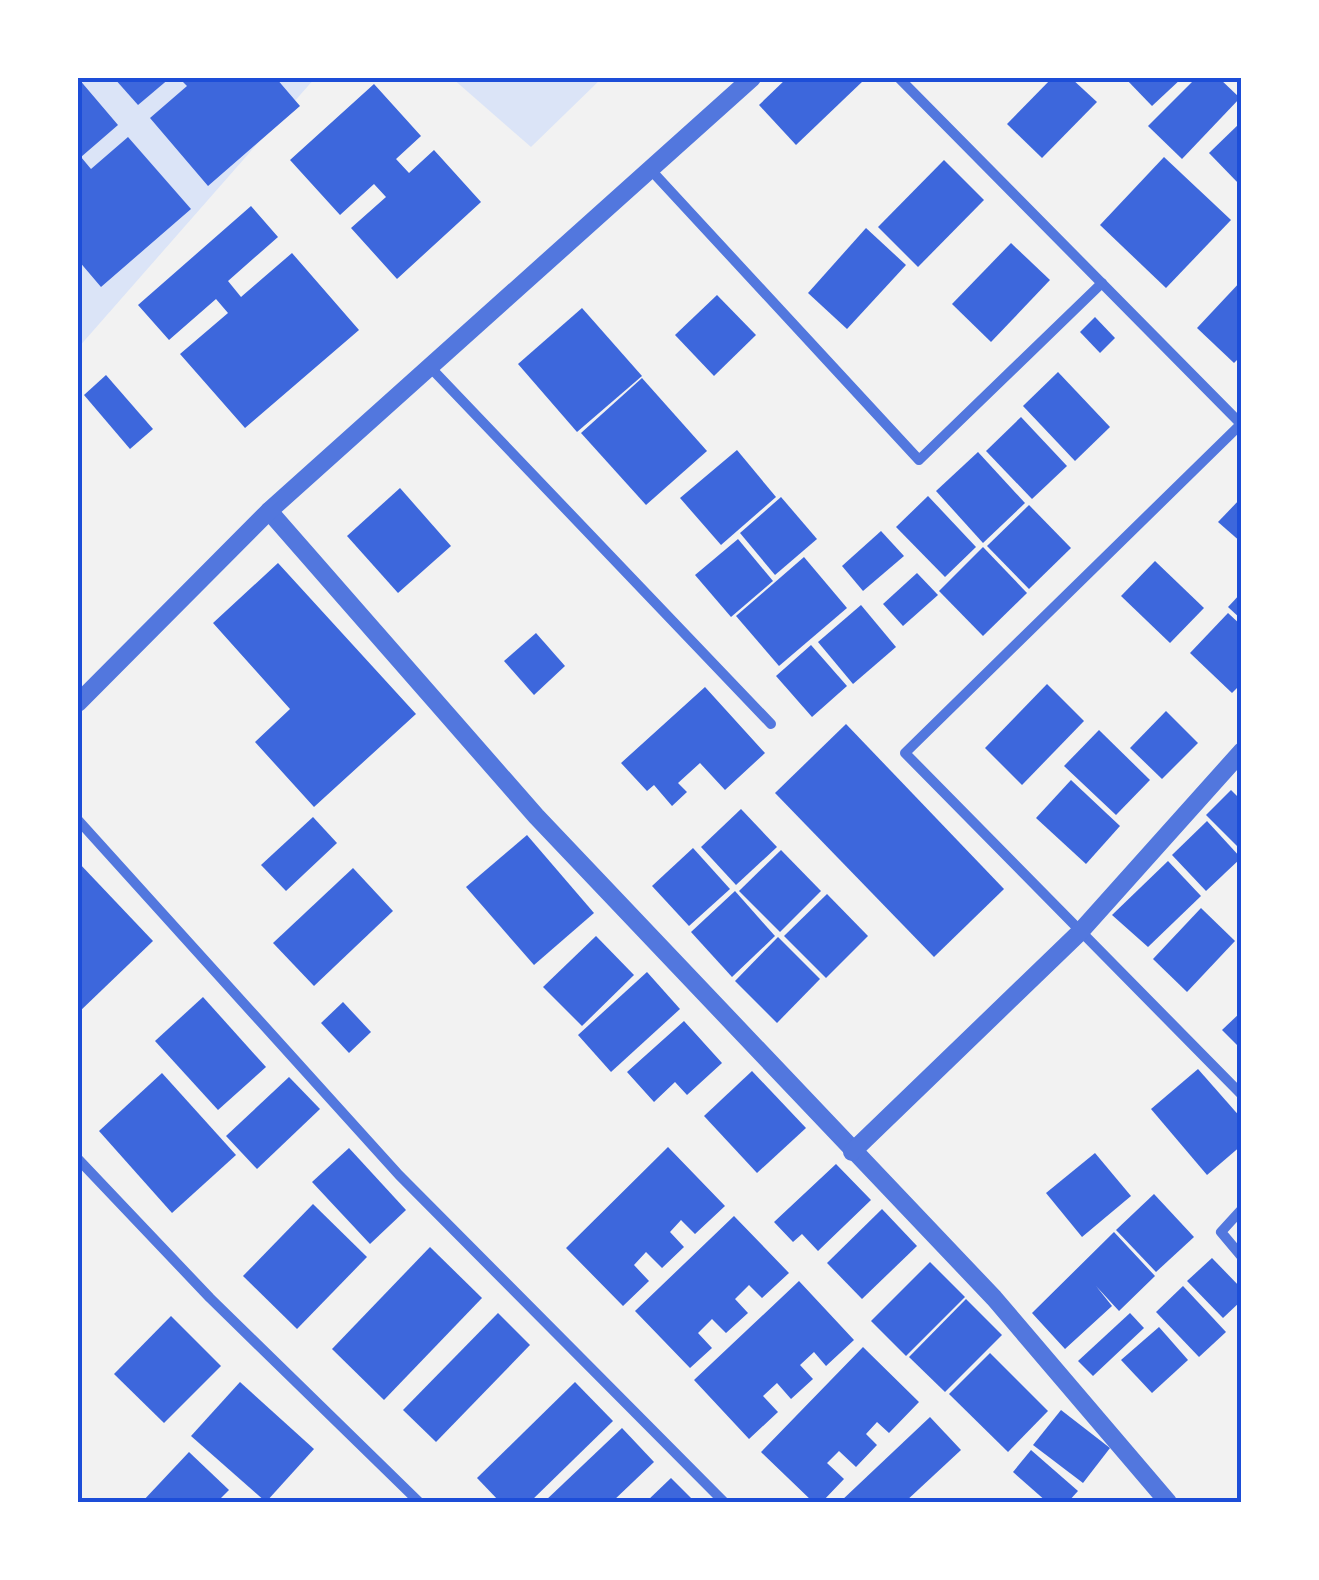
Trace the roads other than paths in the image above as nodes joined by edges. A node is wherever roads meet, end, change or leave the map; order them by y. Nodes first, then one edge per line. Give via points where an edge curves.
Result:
1 (752, 78) edge
2 (900, 78) edge
3 (649, 168) junction
4 (1102, 283) junction
5 (429, 366) junction
6 (1241, 425) edge
7 (269, 511) junction
8 (78, 703) edge
9 (771, 724) dead end
10 (1239, 757) edge
11 (78, 820) edge
12 (1080, 933) junction
13 (1242, 1095) edge
14 (852, 1152) junction
15 (78, 1159) edge
16 (1242, 1210) edge
17 (1242, 1257) edge
18 (419, 1502) edge
19 (724, 1502) edge
20 (1168, 1502) edge

1 - 3 street
2 - 4 street
3 - 4 street via 919,460
3 - 5 street
4 - 6 street
5 - 7 street
5 - 9 street
6 - 12 street via 905,753
7 - 8 street
7 - 14 street via 536,816
10 - 12 street
11 - 19 street via 399,1175
12 - 13 street
12 - 14 street
14 - 20 street via 994,1298
15 - 18 street
16 - 17 street via 1221,1232

